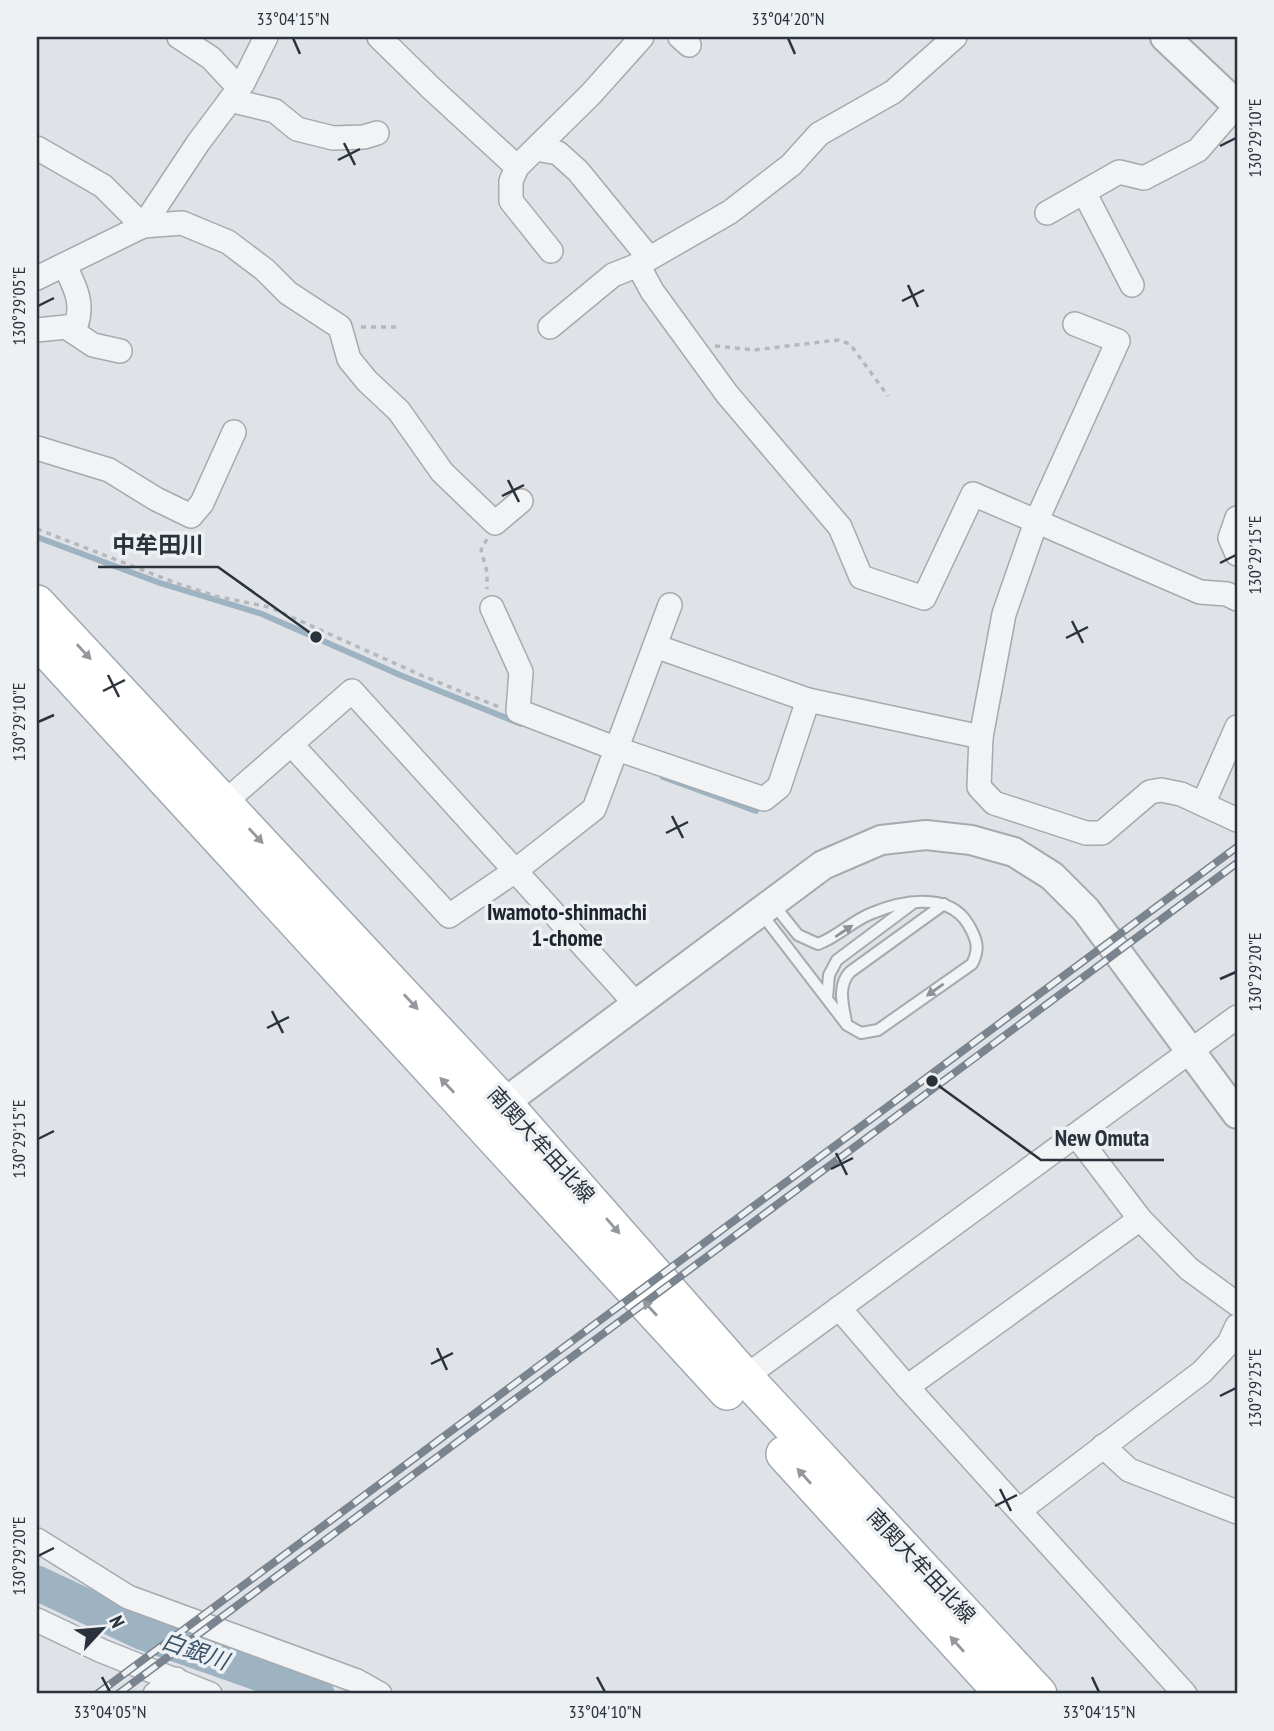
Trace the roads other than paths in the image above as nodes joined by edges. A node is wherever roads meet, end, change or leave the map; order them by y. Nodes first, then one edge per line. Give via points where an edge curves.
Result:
1 (179, 37) edge
2 (266, 37) edge
3 (379, 37) edge
4 (642, 37) edge
5 (955, 37) edge
6 (1165, 37) edge
7 (235, 94) junction
8 (1237, 105) edge
9 (377, 133) dead end
10 (37, 148) edge
11 (536, 149) junction
12 (517, 167) junction
13 (1084, 192) junction
14 (1047, 213) dead end
15 (143, 226) junction
16 (551, 251) dead end
17 (644, 261) junction
18 (65, 266) junction
19 (37, 278) edge
20 (1132, 285) dead end
21 (1075, 324) dead end
22 (66, 327) junction
23 (550, 327) dead end
24 (37, 330) edge
25 (120, 351) dead end
26 (234, 432) dead end
27 (37, 448) edge
28 (521, 502) dead end
29 (1237, 518) edge
30 (1036, 522) junction
31 (1237, 554) edge
32 (1237, 599) edge
33 (37, 603) edge
34 (670, 605) dead end
35 (492, 608) road end
36 (37, 640) edge
37 (655, 646) junction
38 (808, 700) junction
39 (1237, 727) edge
40 (982, 737) junction
41 (291, 744) junction
42 (617, 748) junction
43 (225, 802) junction
44 (1203, 804) junction
45 (1237, 820) edge
46 (515, 871) junction
47 (913, 904) junction
48 (944, 904) junction
49 (766, 907) junction
50 (827, 998) junction
51 (636, 1004) junction
52 (1237, 1017) edge
53 (847, 1025) junction
54 (1190, 1051) junction
55 (492, 1111) junction
56 (1237, 1114) edge
57 (1076, 1135) junction
58 (1140, 1219) junction
59 (1237, 1304) edge
60 (839, 1308) junction
61 (1237, 1326) edge
62 (746, 1377) junction
63 (907, 1387) junction
64 (1103, 1446) junction
65 (1020, 1510) junction
66 (1237, 1512) edge
67 (37, 1539) edge
68 (37, 1620) edge
69 (176, 1679) junction
70 (155, 1694) edge
71 (210, 1694) edge
72 (380, 1694) edge
73 (1003, 1694) edge
74 (1039, 1694) edge
75 (1185, 1694) edge

1 - 7 street via 211,58
2 - 7 street
3 - 12 street
4 - 11 street
5 - 17 street via 893,92 819,134 791,165 730,212
6 - 8 street
7 - 9 street via 275,111 298,130 333,138
7 - 15 street
8 - 13 street via 1198,150 1144,178 1119,172
10 - 15 street via 103,186
11 - 12 street
11 - 17 street via 558,153 578,171
12 - 16 street via 511,201
13 - 14 street
13 - 20 street
15 - 18 street
15 - 28 street via 182,223 228,242 288,293 340,327 349,359 399,411 442,472 495,523
17 - 23 street via 613,275
17 - 30 street via 652,291 727,394 840,527 862,577 924,598 973,494
18 - 19 street
18 - 22 street via 81,312 76,326
21 - 30 street via 1118,341
22 - 24 street
22 - 25 street via 93,345
26 - 27 street via 202,503 191,516 109,470
29 - 31 street via 1230,538
30 - 32 street via 1200,592
30 - 40 street via 1004,614
33 -> 43 main road, 南関大牟田北線
34 - 37 street
35 - 42 street via 521,672 518,711
55 -> 36 main road, 南関大牟田北線
37 - 38 street
37 - 42 street
38 - 40 street
38 - 42 street via 779,787 764,799
39 - 44 street
40 - 44 street via 979,787 993,803 1086,833 1113,826 1150,792 1181,794
41 - 43 street
41 - 46 street via 449,916
41 - 46 street via 352,691
42 - 46 street via 594,809
43 -> 55 main road, 南関大牟田北線
44 - 45 street
46 - 51 street
47 - 48 lane
49 -> 47 lane via 798,935 818,944 869,915
47 - 50 lane via 837,960 829,975
48 - 53 lane via 843,979
48 -> 53 lane via 967,921 976,939 978,953 972,964 878,1030 861,1033
49 - 50 lane
49 - 51 street
49 - 54 street via 823,865 881,840 926,835 971,840 1013,852 1052,876 1086,910
50 - 53 lane
51 - 55 street
52 - 54 street
54 - 56 street
54 - 57 street
55 -> 62 main road, 南関大牟田北線
73 -> 55 main road, 南関大牟田北線
57 - 58 street
57 - 60 street
58 - 59 street via 1189,1269
58 - 63 street
60 - 62 street
60 - 63 street
61 - 64 street via 1229,1343 1202,1372
62 - 74 main road, 南関大牟田北線
63 - 65 street
64 - 65 street
64 - 66 street via 1129,1470
65 - 75 street
67 - 72 street via 128,1597 357,1681
68 - 69 street
69 - 70 street
69 - 71 street

